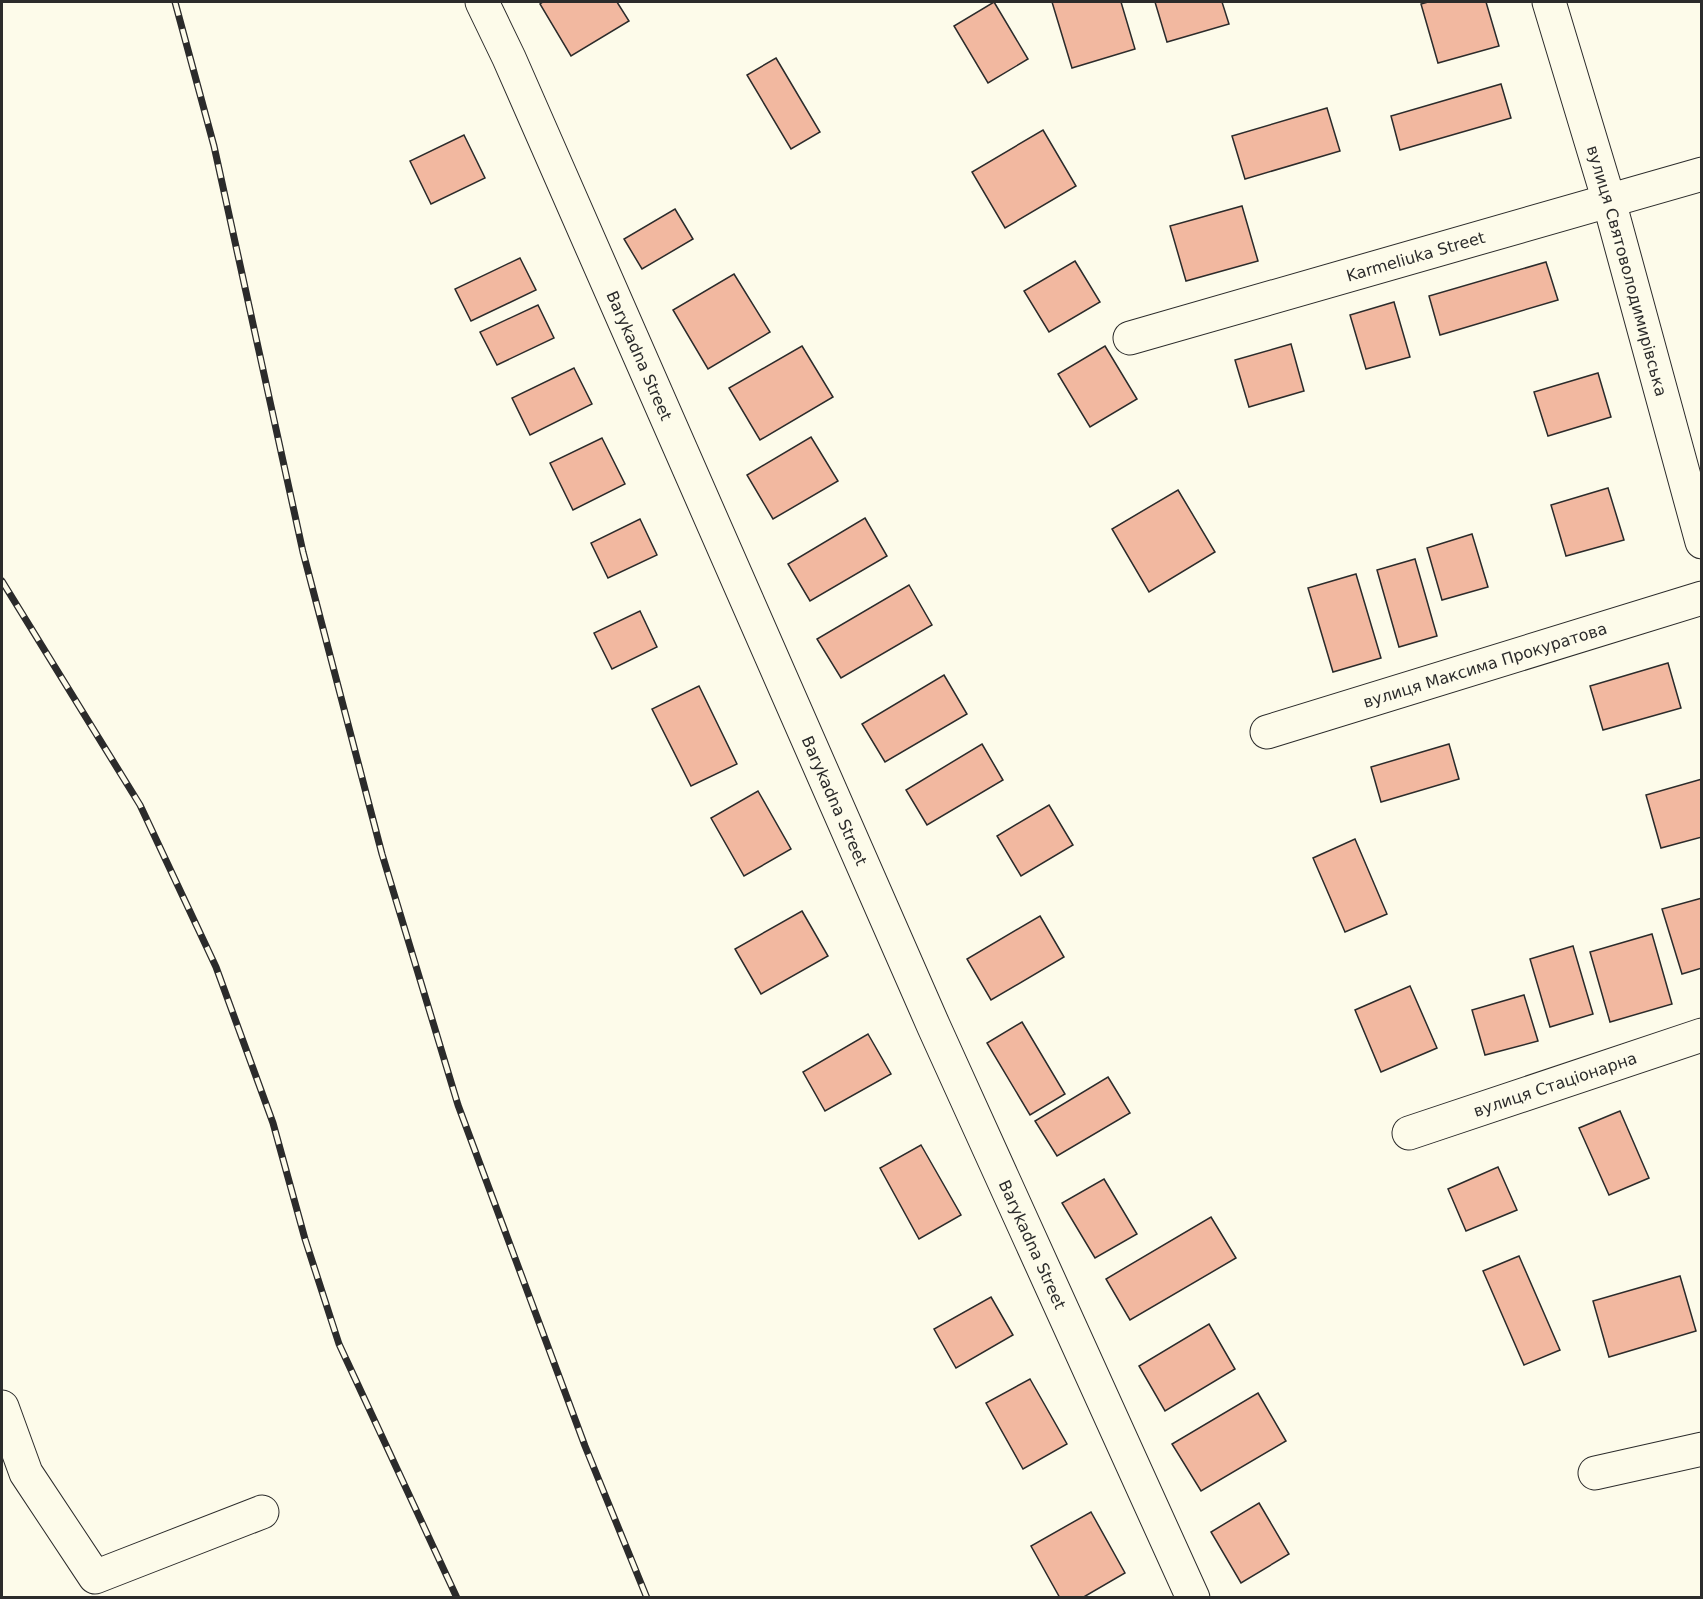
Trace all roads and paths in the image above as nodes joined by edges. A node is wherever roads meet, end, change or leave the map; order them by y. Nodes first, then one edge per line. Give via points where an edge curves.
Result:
1 (482, 2) edge
2 (1549, 2) edge
3 (1701, 174) edge
4 (1609, 201) junction
5 (1130, 338) dead end
6 (1701, 542) edge
7 (1701, 598) edge
8 (1267, 732) dead end
9 (1701, 1035) edge
10 (1409, 1133) dead end
11 (2, 1407) edge
12 (1701, 1449) edge
13 (1595, 1473) dead end
14 (262, 1512) dead end
15 (1193, 1598) edge

1 - 15 street, Barykadna Street via 939,1037
2 - 4 street, вулиця Святоволодимирівська
3 - 4 street, Karmeliuka Street
4 - 5 street, Karmeliuka Street
4 - 6 street, вулиця Святоволодимирівська
7 - 8 street, вулиця Максима Прокуратова
9 - 10 street, вулиця Стаціонарна
11 - 14 street via 26,1473 95,1577
12 - 13 street

